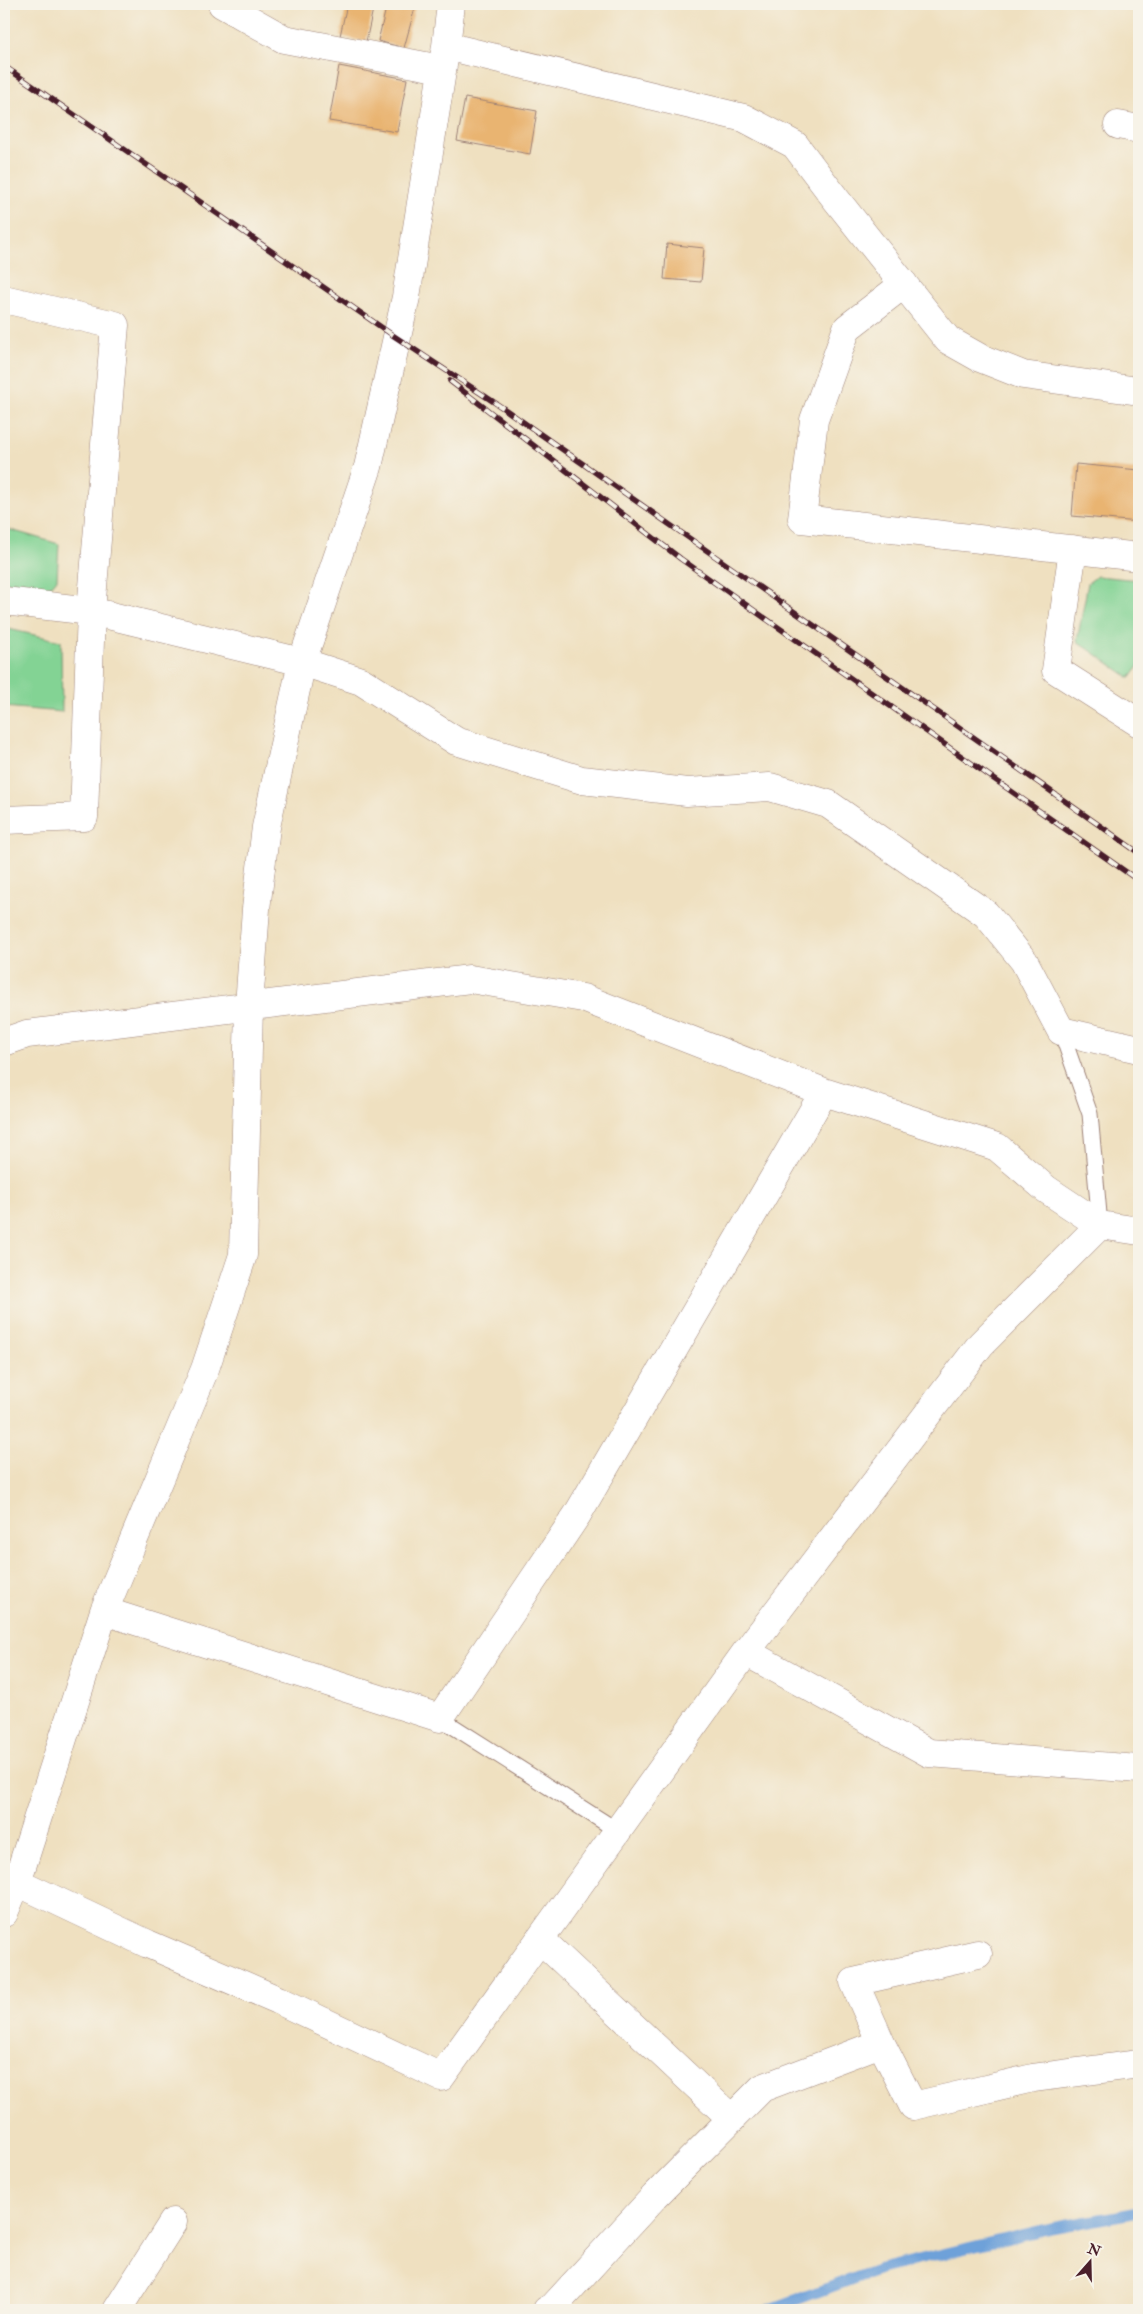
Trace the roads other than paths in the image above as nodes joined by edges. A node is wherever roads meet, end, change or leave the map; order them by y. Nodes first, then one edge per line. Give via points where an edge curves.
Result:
1 (222, 4) edge
2 (451, 4) edge
3 (444, 57) junction
4 (904, 284) junction
5 (4, 299) edge
6 (1139, 391) edge
7 (1072, 549) junction
8 (1139, 557) edge
9 (4, 601) edge
10 (91, 611) junction
11 (302, 662) junction
12 (1139, 723) edge
13 (4, 820) edge
14 (249, 1006) junction
15 (1061, 1031) junction
16 (4, 1042) edge
17 (1139, 1049) edge
18 (824, 1092) junction
19 (1100, 1225) junction
20 (1139, 1231) edge
21 (104, 1611) junction
22 (746, 1652) junction
23 (440, 1718) junction
24 (1139, 1769) edge
25 (618, 1831) junction
26 (18, 1882) junction
27 (4, 1913) edge
28 (540, 1939) junction
29 (978, 1954) dead end
30 (881, 2043) junction
31 (1139, 2064) edge
32 (732, 2119) junction
33 (173, 2222) dead end
34 (117, 2310) edge
35 (547, 2310) edge

1 - 3 street via 284,38
2 - 3 street
3 - 4 street via 744,118 795,145
3 - 11 street via 406,297 368,467
4 - 6 street via 948,340 980,358 1023,375
4 - 7 street via 847,328 814,420 802,519
5 - 10 street via 115,325
7 - 8 street
7 - 12 street via 1056,670
9 - 10 street
10 - 11 street
10 - 13 street via 84,817
11 - 14 street via 266,827
11 - 15 street via 361,681 456,741 582,780 687,792 770,787 828,804 986,914 1024,961
14 - 16 street via 28,1034
14 - 18 street via 479,980 582,998
14 - 21 street via 243,1255 205,1369
15 - 17 street
15 - 19 lane via 1090,1114
18 - 19 street via 997,1147 1046,1189
18 - 23 street via 578,1516
19 - 20 street
19 - 22 street via 980,1344
21 - 23 street
21 - 26 street
22 - 24 street via 929,1753
22 - 25 street
23 - 25 lane
25 - 28 street
26 - 27 street
26 - 28 street via 441,2078
28 - 32 street
29 - 30 street via 854,1982
30 - 31 street via 913,2106 1033,2078
30 - 32 street via 762,2088
32 - 35 street
33 - 34 street

